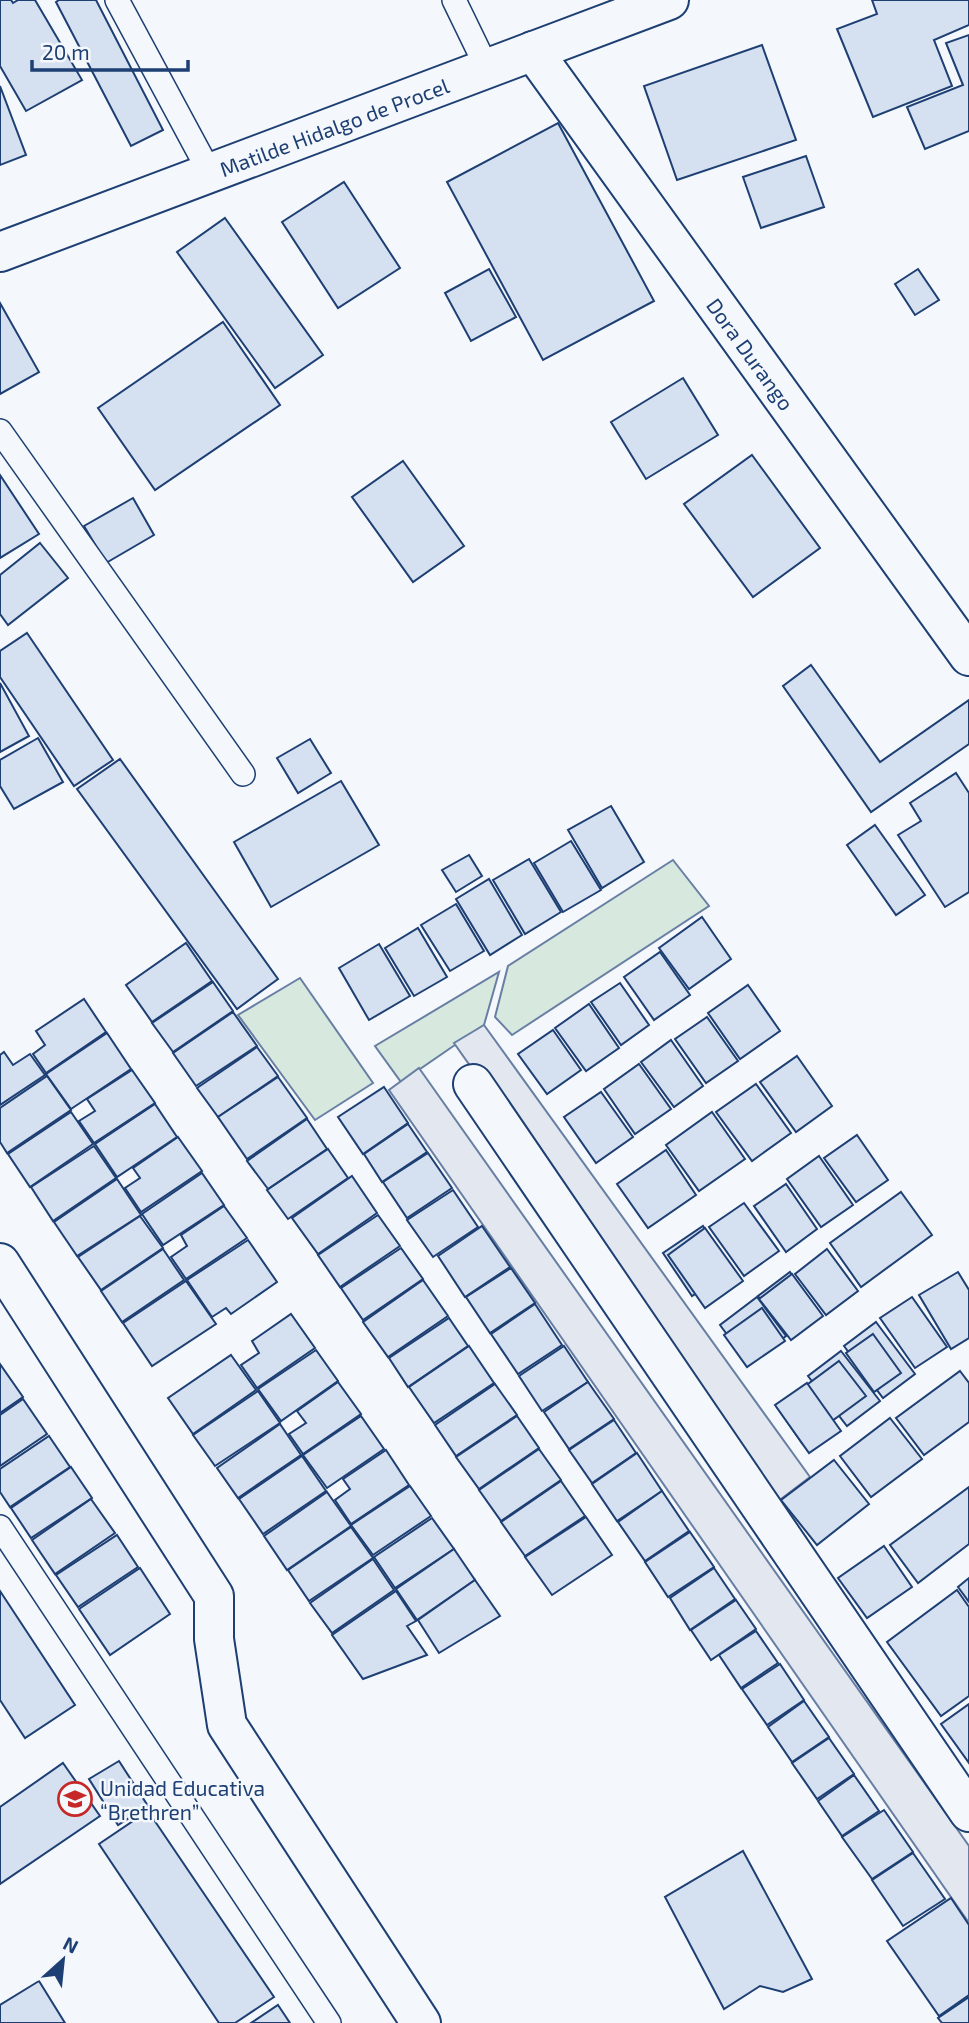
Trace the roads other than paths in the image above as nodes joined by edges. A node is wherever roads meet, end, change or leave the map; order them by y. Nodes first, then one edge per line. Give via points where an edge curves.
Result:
1 (117, 0) edge
2 (454, 0) edge
3 (669, 0) edge
4 (533, 51) junction
5 (487, 68) junction
6 (210, 173) junction
7 (0, 252) edge
8 (0, 431) edge
9 (969, 656) edge
10 (243, 775) dead end
11 (473, 1084) dead end
12 (0, 1263) edge
13 (0, 1527) edge
14 (969, 1812) edge
15 (329, 2023) edge
16 (421, 2023) edge

1 - 6 lane
2 - 5 lane
3 - 4 street, Matilde Hidalgo de Procel
4 - 5 street, Matilde Hidalgo de Procel
4 - 9 street, Dora Durango
5 - 6 street, Matilde Hidalgo de Procel
6 - 7 street, Matilde Hidalgo de Procel
8 - 10 lane
11 - 14 street
12 - 16 street via 214,1596 214,1639 227,1724
13 - 15 lane

